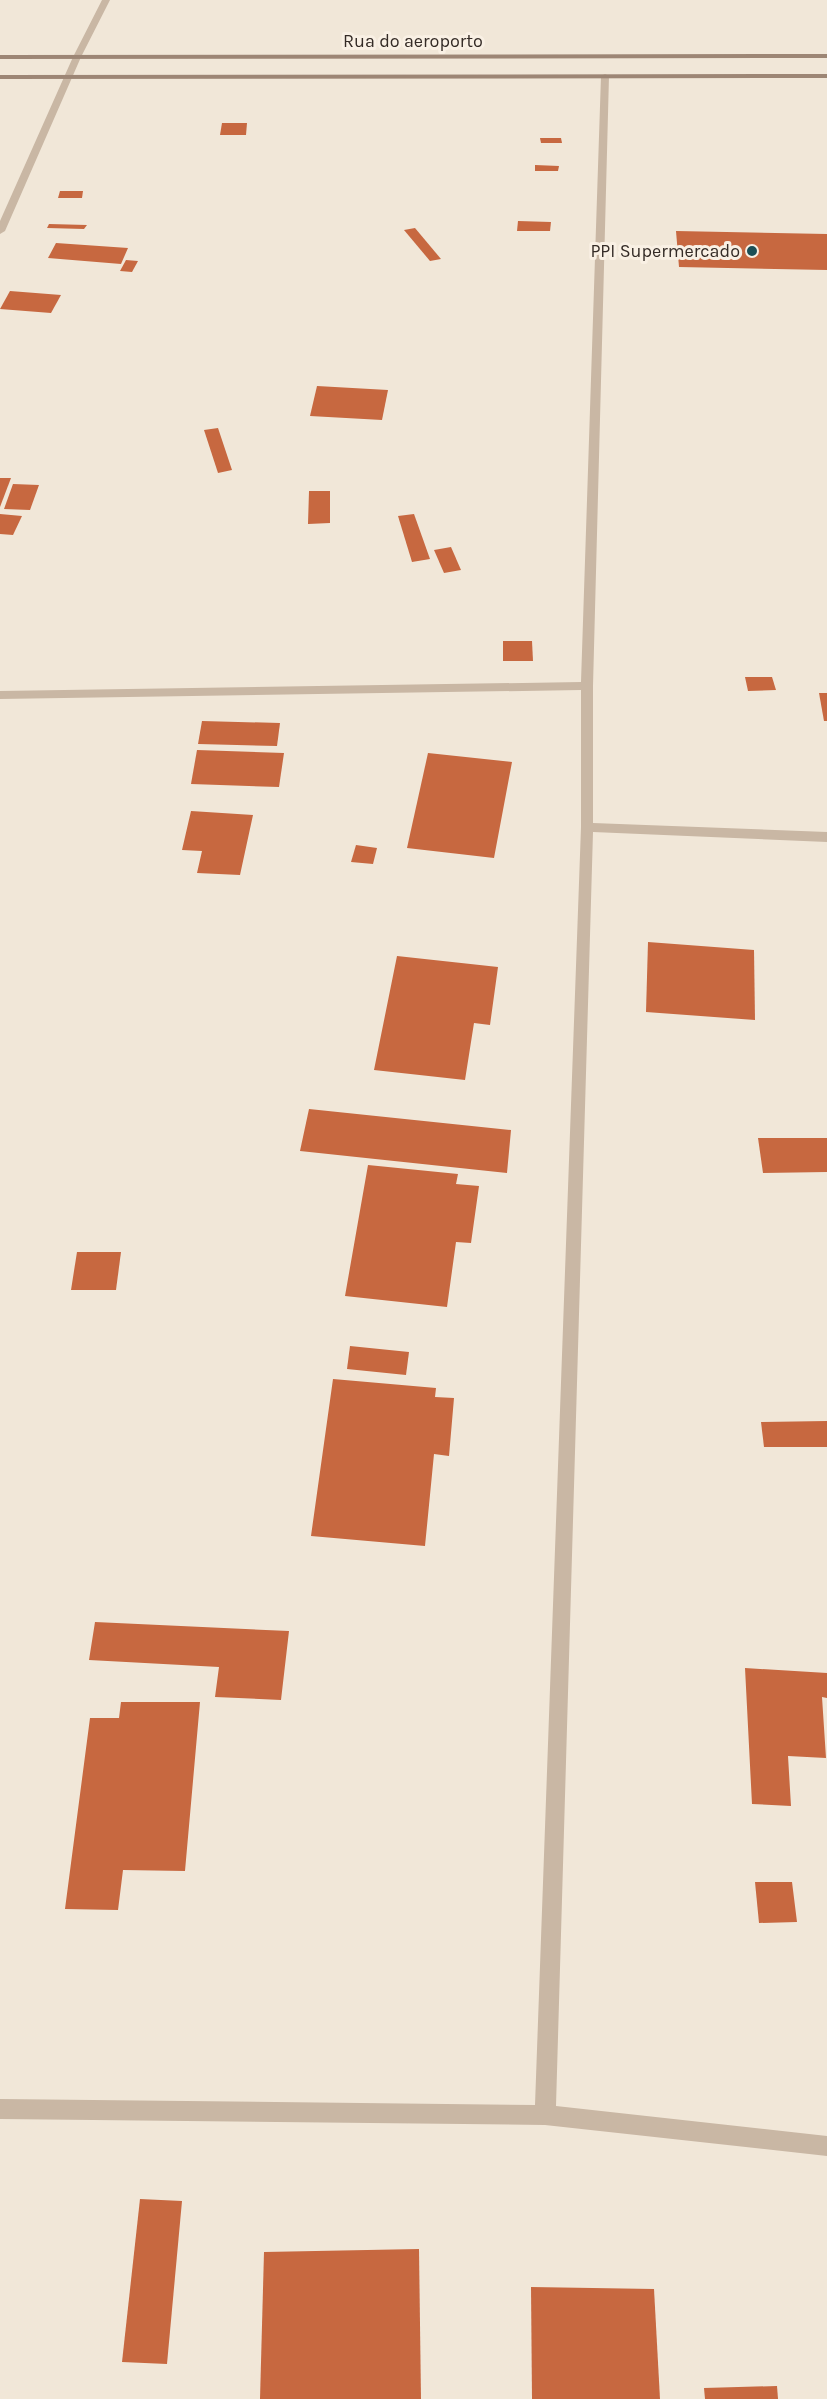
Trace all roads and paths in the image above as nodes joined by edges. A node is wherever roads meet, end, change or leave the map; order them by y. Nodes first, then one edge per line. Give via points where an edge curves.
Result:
1 (106, 0) edge
2 (827, 56) edge
3 (0, 57) edge
4 (77, 57) junction
5 (827, 75) edge
6 (0, 76) edge
7 (69, 76) junction
8 (605, 76) junction
9 (0, 231) edge
10 (587, 686) junction
11 (0, 694) edge
12 (587, 827) junction
13 (827, 837) edge
14 (0, 2109) edge
15 (544, 2115) junction
16 (827, 2146) edge

1 - 4 street
2 - 4 main road, Rua do aeroporto
3 - 4 main road, Rua do aeroporto
4 - 7 street
5 - 8 main road, Rua do aeroporto
6 - 7 main road, Rua do aeroporto
7 - 8 main road, Rua do aeroporto
7 - 9 street
8 - 10 street
10 - 11 street
10 - 12 street
12 - 13 street
12 - 15 street
14 - 15 street
15 - 16 street

